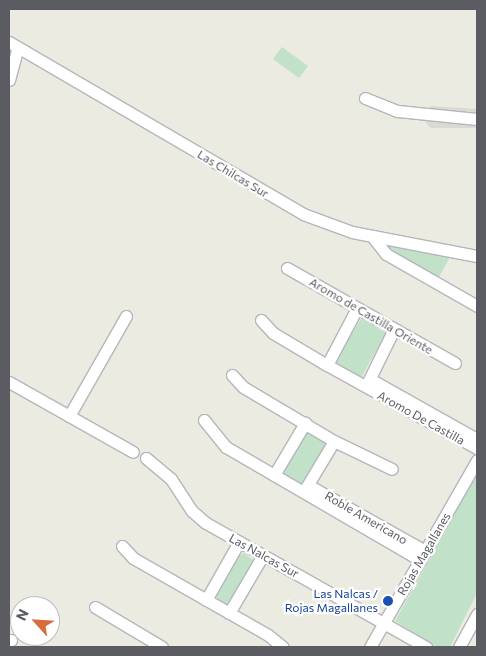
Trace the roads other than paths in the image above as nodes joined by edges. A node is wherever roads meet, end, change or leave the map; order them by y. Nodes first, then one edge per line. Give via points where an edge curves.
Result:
1 (14, 45) edge
2 (9, 80) edge
3 (365, 98) dead end
4 (477, 119) edge
5 (372, 236) junction
6 (477, 256) edge
7 (287, 268) dead end
8 (477, 306) edge
9 (357, 308) junction
10 (126, 316) dead end
11 (261, 320) dead end
12 (394, 329) junction
13 (455, 363) dead end
14 (327, 365) junction
15 (232, 375) dead end
16 (9, 382) edge
17 (368, 383) junction
18 (69, 416) junction
19 (204, 420) dead end
20 (305, 423) junction
21 (477, 439) edge
22 (334, 441) junction
23 (477, 448) edge
24 (133, 452) dead end
25 (146, 458) dead end
26 (477, 460) edge
27 (392, 468) dead end
28 (274, 475) junction
29 (306, 489) junction
30 (239, 542) junction
31 (122, 546) dead end
32 (263, 555) junction
33 (423, 555) junction
34 (206, 600) junction
35 (95, 607) dead end
36 (229, 613) junction
37 (477, 614) edge
38 (384, 624) junction
39 (162, 647) edge
40 (283, 647) edge
41 (370, 647) edge
42 (426, 647) edge
43 (459, 647) edge

1 - 2 street
1 - 5 street, Las Chilcas Sur via 296,211 332,226
3 - 4 street via 398,111
5 - 6 street, Las Chilcas Sur
5 - 8 street via 386,254
7 - 9 street, Aromo de Castilla Oriente
9 - 12 street, Aromo de Castilla Oriente
9 - 14 street
10 - 18 street
11 - 14 street, Aromo De Castilla via 273,333
12 - 13 street, Aromo de Castilla Oriente
12 - 17 street, Aromo De Castilla
14 - 17 street, Aromo De Castilla
15 - 20 street via 243,387
16 - 18 street
17 - 21 street, Aromo De Castilla
17 - 23 street, Aromo De Castilla
18 - 24 street
19 - 28 street, Roble Americano via 226,447
20 - 22 street
20 - 28 street
22 - 27 street
22 - 29 street
25 - 30 street, Las Nalcas Sur via 172,479 196,516
26 - 33 street, Rojas Magallanes
28 - 29 street, Roble Americano
29 - 33 street, Roble Americano
30 - 32 street, Las Nalcas Sur
30 - 34 street
31 - 34 street via 133,558
32 - 36 street
32 - 38 street, Las Nalcas Sur
33 - 38 street, Rojas Magallanes
34 - 36 street
35 - 39 street
36 - 40 street
37 - 43 street
38 - 41 street, Rojas Magallanes
38 - 42 street, Las Nalcas Sur

